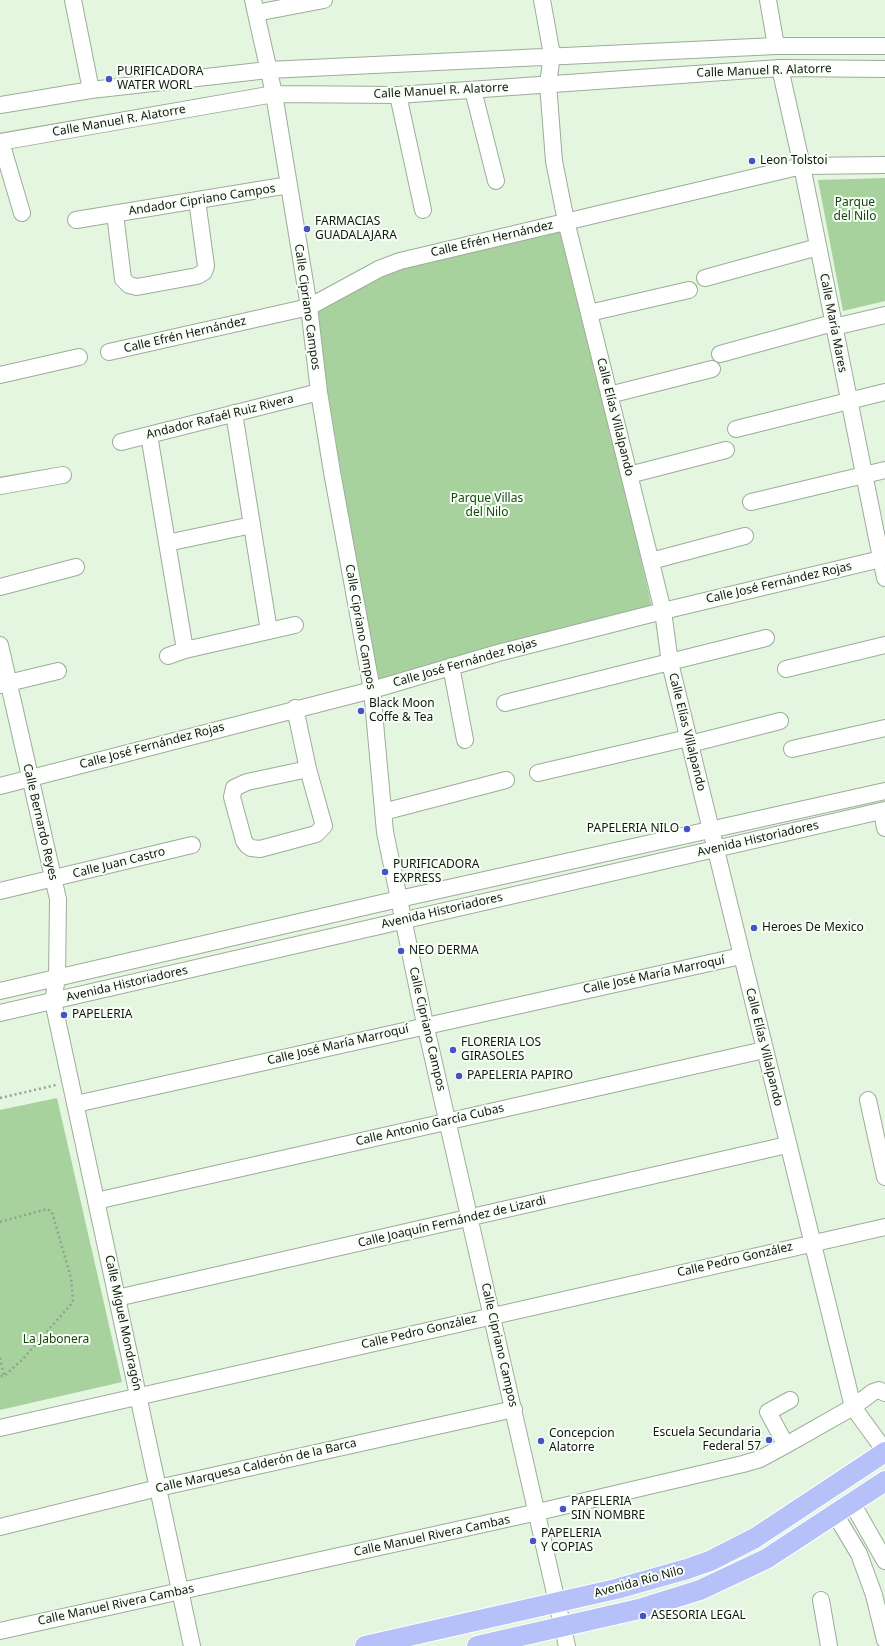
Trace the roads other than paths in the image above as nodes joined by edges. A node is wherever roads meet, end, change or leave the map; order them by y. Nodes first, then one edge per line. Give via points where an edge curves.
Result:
1 (73, 0) edge
2 (324, 0) edge
3 (542, 0) edge
4 (768, 0) edge
5 (254, 7) edge
6 (776, 46) junction
7 (885, 46) edge
8 (552, 55) junction
9 (780, 68) junction
10 (885, 69) edge
11 (268, 70) junction
12 (548, 84) junction
13 (91, 90) junction
14 (473, 90) junction
15 (274, 94) junction
16 (398, 95) junction
17 (0, 106) edge
18 (1, 142) edge
19 (885, 165) edge
20 (802, 166) junction
21 (496, 181) dead end
22 (289, 186) junction
23 (197, 200) junction
24 (423, 210) dead end
25 (22, 213) dead end
26 (115, 214) junction
27 (76, 220) dead end
28 (566, 221) junction
29 (818, 247) junction
30 (705, 278) dead end
31 (689, 290) dead end
32 (309, 307) junction
33 (589, 312) junction
34 (885, 315) edge
35 (834, 325) junction
36 (109, 352) dead end
37 (720, 354) dead end
38 (80, 357) dead end
39 (712, 369) dead end
40 (0, 375) edge
41 (319, 392) junction
42 (885, 392) edge
43 (609, 395) junction
44 (849, 400) junction
45 (234, 413) junction
46 (736, 429) dead end
47 (150, 435) junction
48 (121, 442) dead end
49 (726, 450) dead end
50 (885, 470) edge
51 (864, 474) junction
52 (64, 475) dead end
53 (629, 475) junction
54 (0, 486) edge
55 (751, 502) dead end
56 (252, 525) junction
57 (745, 536) dead end
58 (167, 543) junction
59 (883, 559) edge
60 (651, 561) junction
61 (76, 568) dead end
62 (885, 578) edge
63 (0, 587) edge
64 (663, 611) junction
65 (295, 625) dead end
66 (269, 631) junction
67 (766, 638) dead end
68 (0, 645) edge
69 (885, 645) edge
70 (185, 650) junction
71 (168, 656) dead end
72 (670, 663) junction
73 (451, 666) junction
74 (786, 669) dead end
75 (58, 671) dead end
76 (4, 684) edge
77 (372, 690) junction
78 (505, 703) dead end
79 (295, 708) junction
80 (780, 721) dead end
81 (885, 728) edge
82 (465, 740) dead end
83 (689, 741) junction
84 (792, 749) dead end
85 (308, 769) junction
86 (538, 773) dead end
87 (30, 779) junction
88 (506, 780) dead end
89 (0, 786) edge
90 (885, 791) edge
91 (883, 810) edge
92 (383, 812) junction
93 (885, 828) edge
94 (711, 830) junction
95 (192, 845) dead end
96 (715, 849) junction
97 (54, 879) junction
98 (0, 891) edge
99 (399, 899) junction
100 (403, 920) junction
101 (741, 956) junction
102 (57, 978) junction
103 (0, 991) edge
104 (53, 1001) junction
105 (0, 1013) edge
106 (426, 1025) junction
107 (764, 1050) junction
108 (868, 1100) dead end
109 (76, 1104) junction
110 (447, 1121) junction
111 (787, 1145) junction
112 (885, 1177) edge
113 (96, 1200) junction
114 (470, 1218) junction
115 (885, 1227) edge
116 (811, 1243) junction
117 (117, 1298) junction
118 (492, 1316) junction
119 (885, 1393) edge
120 (138, 1396) junction
121 (790, 1400) dead end
122 (853, 1407) junction
123 (514, 1409) junction
124 (0, 1428) edge
125 (786, 1445) junction
126 (885, 1452) edge
127 (885, 1481) edge
128 (158, 1488) junction
129 (852, 1503) junction
130 (538, 1512) junction
131 (835, 1514) junction
132 (0, 1527) edge
133 (885, 1561) edge
134 (181, 1591) junction
135 (821, 1600) dead end
136 (558, 1603) junction
137 (563, 1627) junction
138 (0, 1631) edge
139 (885, 1640) edge
140 (192, 1646) edge
141 (365, 1646) edge
142 (477, 1646) edge
143 (568, 1646) edge
144 (829, 1646) edge

1 - 13 street
2 - 5 street
3 - 8 street, Calle Elías Villalpando
4 - 6 street
5 - 11 street, Calle Cipriano Campos
6 - 7 street, Calle Manuel R. Alatorre
6 - 8 street, Calle Manuel R. Alatorre
8 - 11 street, Calle Manuel R. Alatorre
8 - 12 street, Calle Elías Villalpando
9 - 10 street, Calle Manuel R. Alatorre
9 - 12 street, Calle Manuel R. Alatorre
9 - 20 street, Calle María Mares
11 - 13 street, Calle Manuel R. Alatorre
11 - 15 street, Calle Cipriano Campos
12 - 14 street, Calle Manuel R. Alatorre
12 - 28 street, Calle Elías Villalpando via 554,161
13 - 17 street, Calle Manuel R. Alatorre
14 - 16 street, Calle Manuel R. Alatorre
14 - 21 street
15 - 16 street, Calle Manuel R. Alatorre
15 - 18 street, Calle Manuel R. Alatorre
15 - 22 street, Calle Cipriano Campos
16 - 24 street
18 - 25 street
19 - 20 street, Calle Efrén Hernández
20 - 28 street, Calle Efrén Hernández
20 - 29 street, Calle María Mares
22 - 23 street, Andador Cipriano Campos
22 - 32 street, Calle Cipriano Campos
23 - 26 street, Andador Cipriano Campos
23 - 26 street, Andador Cipriano Campos via 206,266 204,272 197,276 137,287 123,279
26 - 27 street, Andador Cipriano Campos
28 - 32 street, Calle Efrén Hernández via 390,264
28 - 33 street, Calle Elías Villalpando
29 - 30 street
29 - 35 street, Calle María Mares
31 - 33 street
32 - 36 street, Calle Efrén Hernández
32 - 41 street, Calle Cipriano Campos
33 - 43 street, Calle Elías Villalpando
34 - 35 street
35 - 37 street
35 - 44 street, Calle María Mares
38 - 40 street
39 - 43 street
41 - 45 street, Andador Rafaél Ruiz Rivera
41 - 77 street, Calle Cipriano Campos
42 - 44 street
43 - 53 street, Calle Elías Villalpando
44 - 46 street
44 - 51 street, Calle María Mares
45 - 47 street, Andador Rafaél Ruiz Rivera
45 - 56 street
47 - 48 street, Andador Rafaél Ruiz Rivera
47 - 58 street
49 - 53 street
50 - 51 street
51 - 55 street
51 - 59 street, Calle María Mares
52 - 54 street
53 - 60 street, Calle Elías Villalpando
56 - 58 street
56 - 66 street
57 - 60 street
58 - 70 street
59 - 62 street, Calle María Mares
59 - 64 street, Calle José Fernández Rojas
60 - 64 street, Calle Elías Villalpando
61 - 63 street
64 - 72 street, Calle Elías Villalpando
64 - 73 street, Calle José Fernández Rojas
65 - 66 street
66 - 70 street
67 - 72 street
68 - 76 street, Calle Bernardo Reyes
69 - 74 street
70 - 71 street
72 - 78 street
72 - 83 street, Calle Elías Villalpando
73 - 77 street, Calle José Fernández Rojas
73 - 82 street
75 - 76 street
76 - 87 street, Calle Bernardo Reyes
77 - 79 street, Calle José Fernández Rojas
77 - 92 street, Calle Cipriano Campos
79 - 85 street
79 - 87 street, Calle José Fernández Rojas
80 - 83 street
81 - 84 street
83 - 86 street
83 - 94 street, Calle Elías Villalpando
85 - 85 street via 324,826 322,829 316,834 290,841 260,849 251,848 244,841 232,797 234,788 247,782
87 - 89 street, Calle José Fernández Rojas
87 - 97 street, Calle Bernardo Reyes
88 - 92 street
90 - 94 street, Avenida Historiadores
91 - 93 street
91 - 96 street, Avenida Historiadores
92 - 99 street, Calle Cipriano Campos
94 - 96 street, Calle Elías Villalpando
94 - 99 street, Avenida Historiadores
95 - 97 street, Calle Juan Castro
96 - 100 street, Avenida Historiadores
96 - 101 street, Calle Elías Villalpando
97 - 98 street, Calle Juan Castro
97 - 102 street, Calle Bernardo Reyes via 58,899
99 - 100 street, Calle Cipriano Campos
99 - 102 street, Avenida Historiadores
100 - 104 street, Avenida Historiadores
100 - 106 street, Calle Cipriano Campos
101 - 106 street, Calle José María Marroquí
101 - 107 street, Calle Elías Villalpando
102 - 103 street, Avenida Historiadores
102 - 104 street, Calle Bernardo Reyes
104 - 105 street, Avenida Historiadores
104 - 109 street, Calle Miguel Mondragón
106 - 109 street, Calle José María Marroquí
106 - 110 street, Calle Cipriano Campos
107 - 110 street, Calle Antonio García Cubas
107 - 111 street, Calle Elías Villalpando
108 - 112 street
109 - 113 street, Calle Miguel Mondragón
110 - 113 street, Calle Antonio García Cubas
110 - 114 street, Calle Cipriano Campos
111 - 114 street, Calle Joaquín Fernández de Lizardi
111 - 116 street, Calle Elías Villalpando
113 - 117 street, Calle Miguel Mondragón
114 - 117 street, Calle Joaquín Fernández de Lizardi
114 - 118 street, Calle Cipriano Campos
115 - 116 street, Calle Pedro González
116 - 118 street, Calle Pedro González
116 - 122 street, Calle Elías Villalpando
117 - 120 street, Calle Miguel Mondragón
118 - 120 street, Calle Pedro González
118 - 123 street, Calle Cipriano Campos
119 - 122 street, Calle Manuel Rivera Cambas via 876,1390
120 - 124 street, Calle Pedro González
120 - 128 street, Calle Miguel Mondragón
121 - 125 street via 768,1412
122 - 125 street, Calle Manuel Rivera Cambas
122 - 126 street, Calle Elías Villalpando
123 - 128 street, Calle Marquesa Calderón de la Barca
123 - 130 street, Calle Cipriano Campos
125 - 130 street, Calle Manuel Rivera Cambas via 760,1459 744,1464
126 - 136 main road, Avenida Río Nilo via 754,1538 710,1561 644,1582
127 - 129 main road, Avenida Río Nilo
128 - 132 street, Calle Marquesa Calderón de la Barca
128 - 134 street, Calle Miguel Mondragón
129 - 131 main road, Avenida Río Nilo
129 - 133 street
130 - 134 street, Calle Manuel Rivera Cambas
130 - 136 street, Calle Cipriano Campos
131 - 137 main road, Avenida Río Nilo via 766,1559 706,1588 645,1608
131 - 139 street via 859,1554 874,1595
134 - 138 street, Calle Manuel Rivera Cambas
134 - 140 street, Calle Miguel Mondragón
135 - 144 street
136 - 137 street, Calle Cipriano Campos
136 - 141 main road, Avenida Río Nilo
137 - 142 main road, Avenida Río Nilo
137 - 143 street, Calle Cipriano Campos

